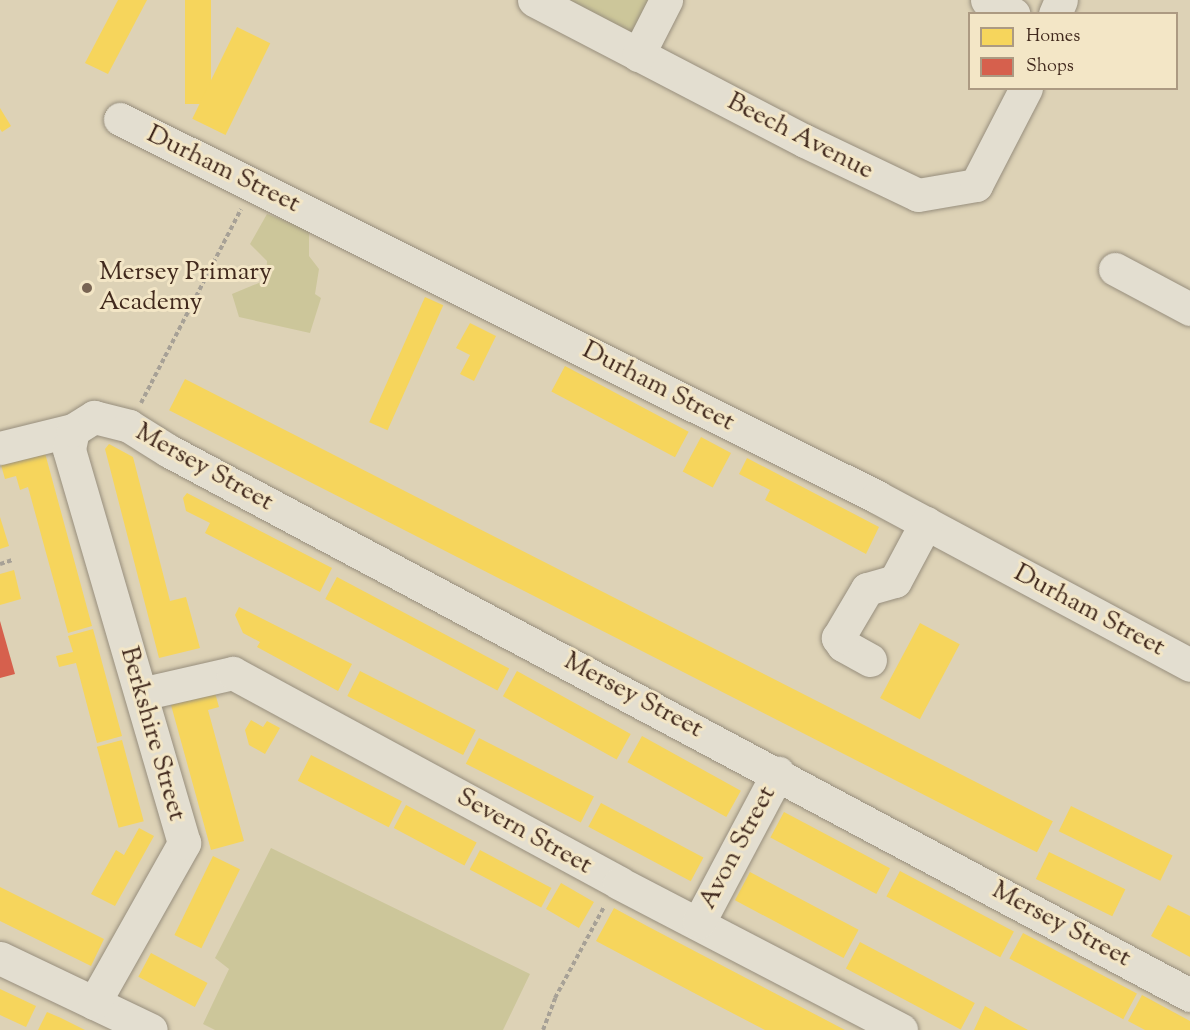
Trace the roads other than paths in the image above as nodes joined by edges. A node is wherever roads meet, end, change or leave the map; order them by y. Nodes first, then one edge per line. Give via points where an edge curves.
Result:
1 (534, 0) edge
2 (666, 0) edge
3 (987, 0) edge
4 (1009, 12) edge
5 (638, 55) junction
6 (1025, 90) edge
7 (120, 119) dead end
8 (1115, 270) dead end
9 (1190, 309) edge
10 (71, 439) junction
11 (0, 448) edge
12 (926, 523) junction
13 (870, 660) dead end
14 (1190, 665) edge
15 (141, 694) junction
16 (778, 773) junction
17 (699, 922) junction
18 (0, 958) edge
19 (1190, 994) edge
20 (94, 1003) junction
21 (151, 1030) edge
22 (901, 1030) edge

1 - 5 street, Beech Avenue
2 - 5 street
3 - 4 street
5 - 6 street, Beech Avenue via 918,195 976,185
7 - 12 street, Durham Street
8 - 9 street
10 - 11 street, Mersey Street
10 - 15 street, Berkshire Street
10 - 16 street, Mersey Street via 94,417 129,426 169,451
12 - 13 street via 895,581 867,589 838,638
12 - 14 street, Durham Street
15 - 17 street, Severn Street via 233,673 619,883
15 - 20 street, Berkshire Street via 184,843
16 - 17 street, Avon Street
16 - 19 street, Mersey Street
17 - 22 street, Severn Street
18 - 20 street
20 - 21 street

